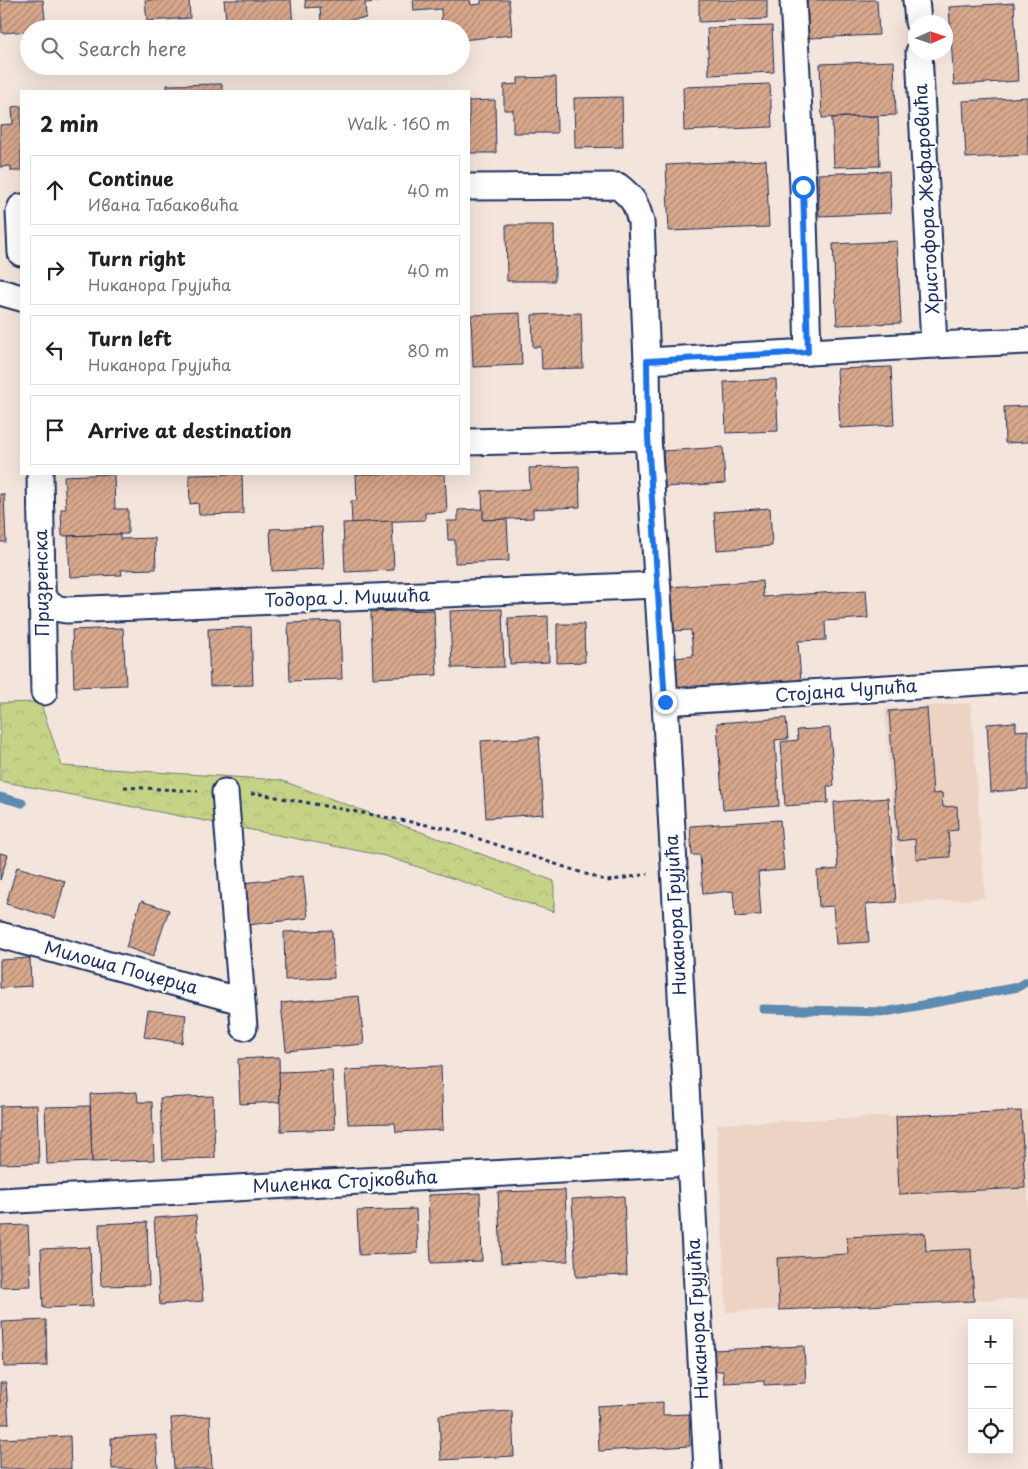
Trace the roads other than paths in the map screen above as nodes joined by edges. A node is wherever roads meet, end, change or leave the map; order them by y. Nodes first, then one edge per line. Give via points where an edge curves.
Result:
1 (793, 0) edge
2 (916, 0) edge
3 (917, 15) edge
4 (919, 60) edge
5 (470, 187) edge
6 (20, 210) edge
7 (20, 232) edge
8 (0, 292) edge
9 (20, 298) edge
10 (1028, 341) edge
11 (934, 345) junction
12 (808, 352) junction
13 (647, 361) junction
14 (648, 437) junction
15 (470, 442) edge
16 (40, 475) edge
17 (657, 585) junction
18 (42, 597) junction
19 (1028, 679) edge
20 (44, 692) dead end
21 (665, 702) junction
22 (225, 792) road end
23 (0, 935) edge
24 (241, 1001) junction
25 (244, 1027) dead end
26 (689, 1163) junction
27 (0, 1200) edge
28 (707, 1469) edge

1 - 12 street
2 - 3 street
4 - 11 street, Христофора Жефаровића
5 - 13 street, Никанора Грујића via 618,186 628,194 636,204 641,222
6 - 7 street
8 - 9 street
10 - 11 street
11 - 12 street
12 - 13 street
13 - 14 street, Никанора Грујића
14 - 15 street
14 - 17 street, Никанора Грујића
16 - 18 street, Призренска
17 - 18 street, Тодора Ј. Мишића via 67,610 49,605
17 - 21 street, Никанора Грујића
18 - 20 street, Призренска
19 - 21 street, Стојана Чупића
21 - 26 street, Никанора Грујића
22 - 24 street
23 - 24 street, Милоша Поцерца
24 - 25 street
26 - 27 street, Миленка Стојковића
26 - 28 street, Никанора Грујића

